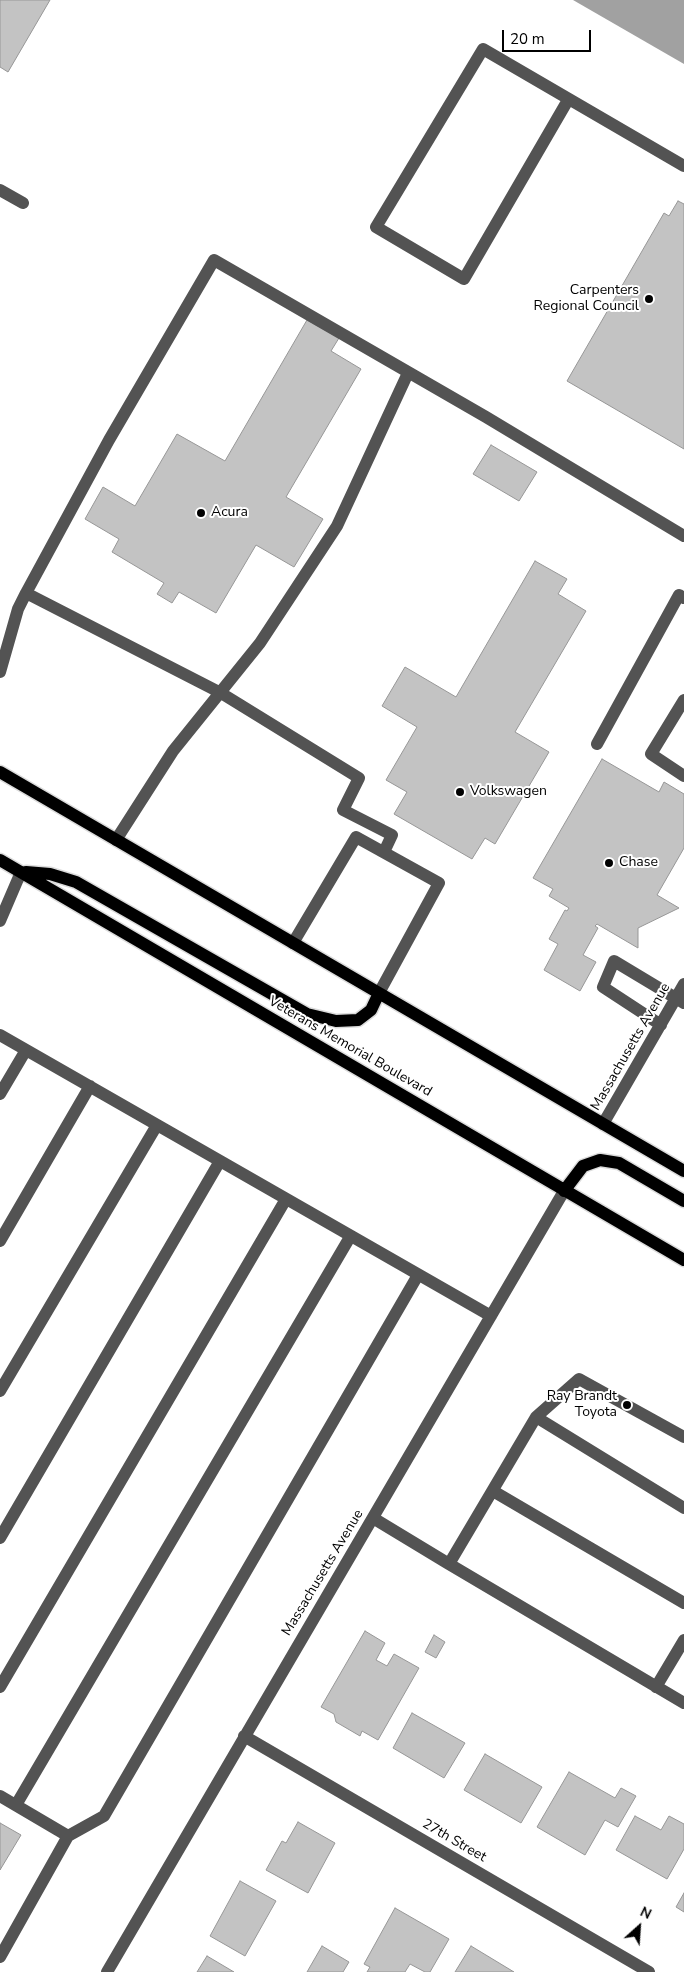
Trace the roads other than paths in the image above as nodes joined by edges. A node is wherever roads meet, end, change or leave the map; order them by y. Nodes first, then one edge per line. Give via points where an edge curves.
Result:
1 (568, 100) junction
2 (684, 166) edge
3 (0, 190) edge
4 (23, 203) dead end
5 (408, 373) junction
6 (684, 536) edge
7 (26, 593) junction
8 (684, 598) edge
9 (0, 672) edge
10 (221, 693) junction
11 (684, 700) edge
12 (597, 744) dead end
13 (0, 772) edge
14 (684, 776) edge
15 (116, 840) junction
16 (384, 852) junction
17 (0, 860) edge
18 (21, 872) junction
19 (0, 921) edge
20 (293, 943) junction
21 (684, 984) edge
22 (380, 994) junction
23 (680, 1000) edge
24 (661, 1025) junction
25 (0, 1034) edge
26 (26, 1050) junction
27 (90, 1086) junction
28 (0, 1094) edge
29 (603, 1124) junction
30 (157, 1125) junction
31 (220, 1161) junction
32 (684, 1171) edge
33 (564, 1190) junction
34 (286, 1199) junction
35 (684, 1201) edge
36 (350, 1237) junction
37 (0, 1241) edge
38 (684, 1260) edge
39 (418, 1275) junction
40 (491, 1316) junction
41 (0, 1391) edge
42 (536, 1417) junction
43 (684, 1437) edge
44 (493, 1491) junction
45 (684, 1508) edge
46 (373, 1518) junction
47 (0, 1538) edge
48 (449, 1564) junction
49 (684, 1603) edge
50 (684, 1640) edge
51 (0, 1687) edge
52 (656, 1687) junction
53 (684, 1703) edge
54 (244, 1736) junction
55 (0, 1796) edge
56 (16, 1805) junction
57 (68, 1836) junction
58 (0, 1957) edge
59 (107, 1972) edge
60 (649, 1972) edge

1 - 1 street via 483,49 376,227 464,279
1 - 2 street
3 - 4 street
5 - 6 street
5 - 7 street via 214,260 109,440
5 - 10 street via 338,526 260,643
7 - 9 street via 18,609
7 - 10 street
8 - 12 street via 679,595
10 - 15 street via 173,751
10 - 16 street via 360,778 342,810 392,835
11 - 14 street via 651,754
13 - 15 main road
15 - 20 main road
16 - 20 street via 356,837
16 - 22 street via 439,883
17 - 18 main road, Veterans Memorial Boulevard
18 - 19 street
18 - 22 main road via 50,874 76,882 307,1014 336,1021 358,1020 372,1010
18 - 33 main road, Veterans Memorial Boulevard
20 - 22 main road
21 - 23 street, Massachusetts Avenue
22 - 29 main road
23 - 24 street, Massachusetts Avenue
23 - 24 street via 614,961 603,987
24 - 29 street, Massachusetts Avenue
25 - 26 street
26 - 27 street
26 - 28 street
27 - 30 street
27 - 37 street
29 - 32 main road
30 - 31 street
30 - 41 street
31 - 34 street
31 - 47 street
33 - 35 main road via 583,1166 600,1160 619,1163
33 - 38 main road, Veterans Memorial Boulevard
33 - 40 street, Massachusetts Avenue
34 - 36 street
34 - 51 street
36 - 39 street
36 - 56 street
39 - 40 street
39 - 57 street via 104,1816
40 - 46 street, Massachusetts Avenue
42 - 43 street via 579,1379
42 - 44 street
42 - 45 street
44 - 48 street
44 - 49 street
46 - 48 street
46 - 54 street, Massachusetts Avenue
48 - 52 street
50 - 52 street
52 - 53 street
54 - 59 street, Massachusetts Avenue
54 - 60 street, 27th Street
55 - 56 street
56 - 57 street
57 - 58 street

